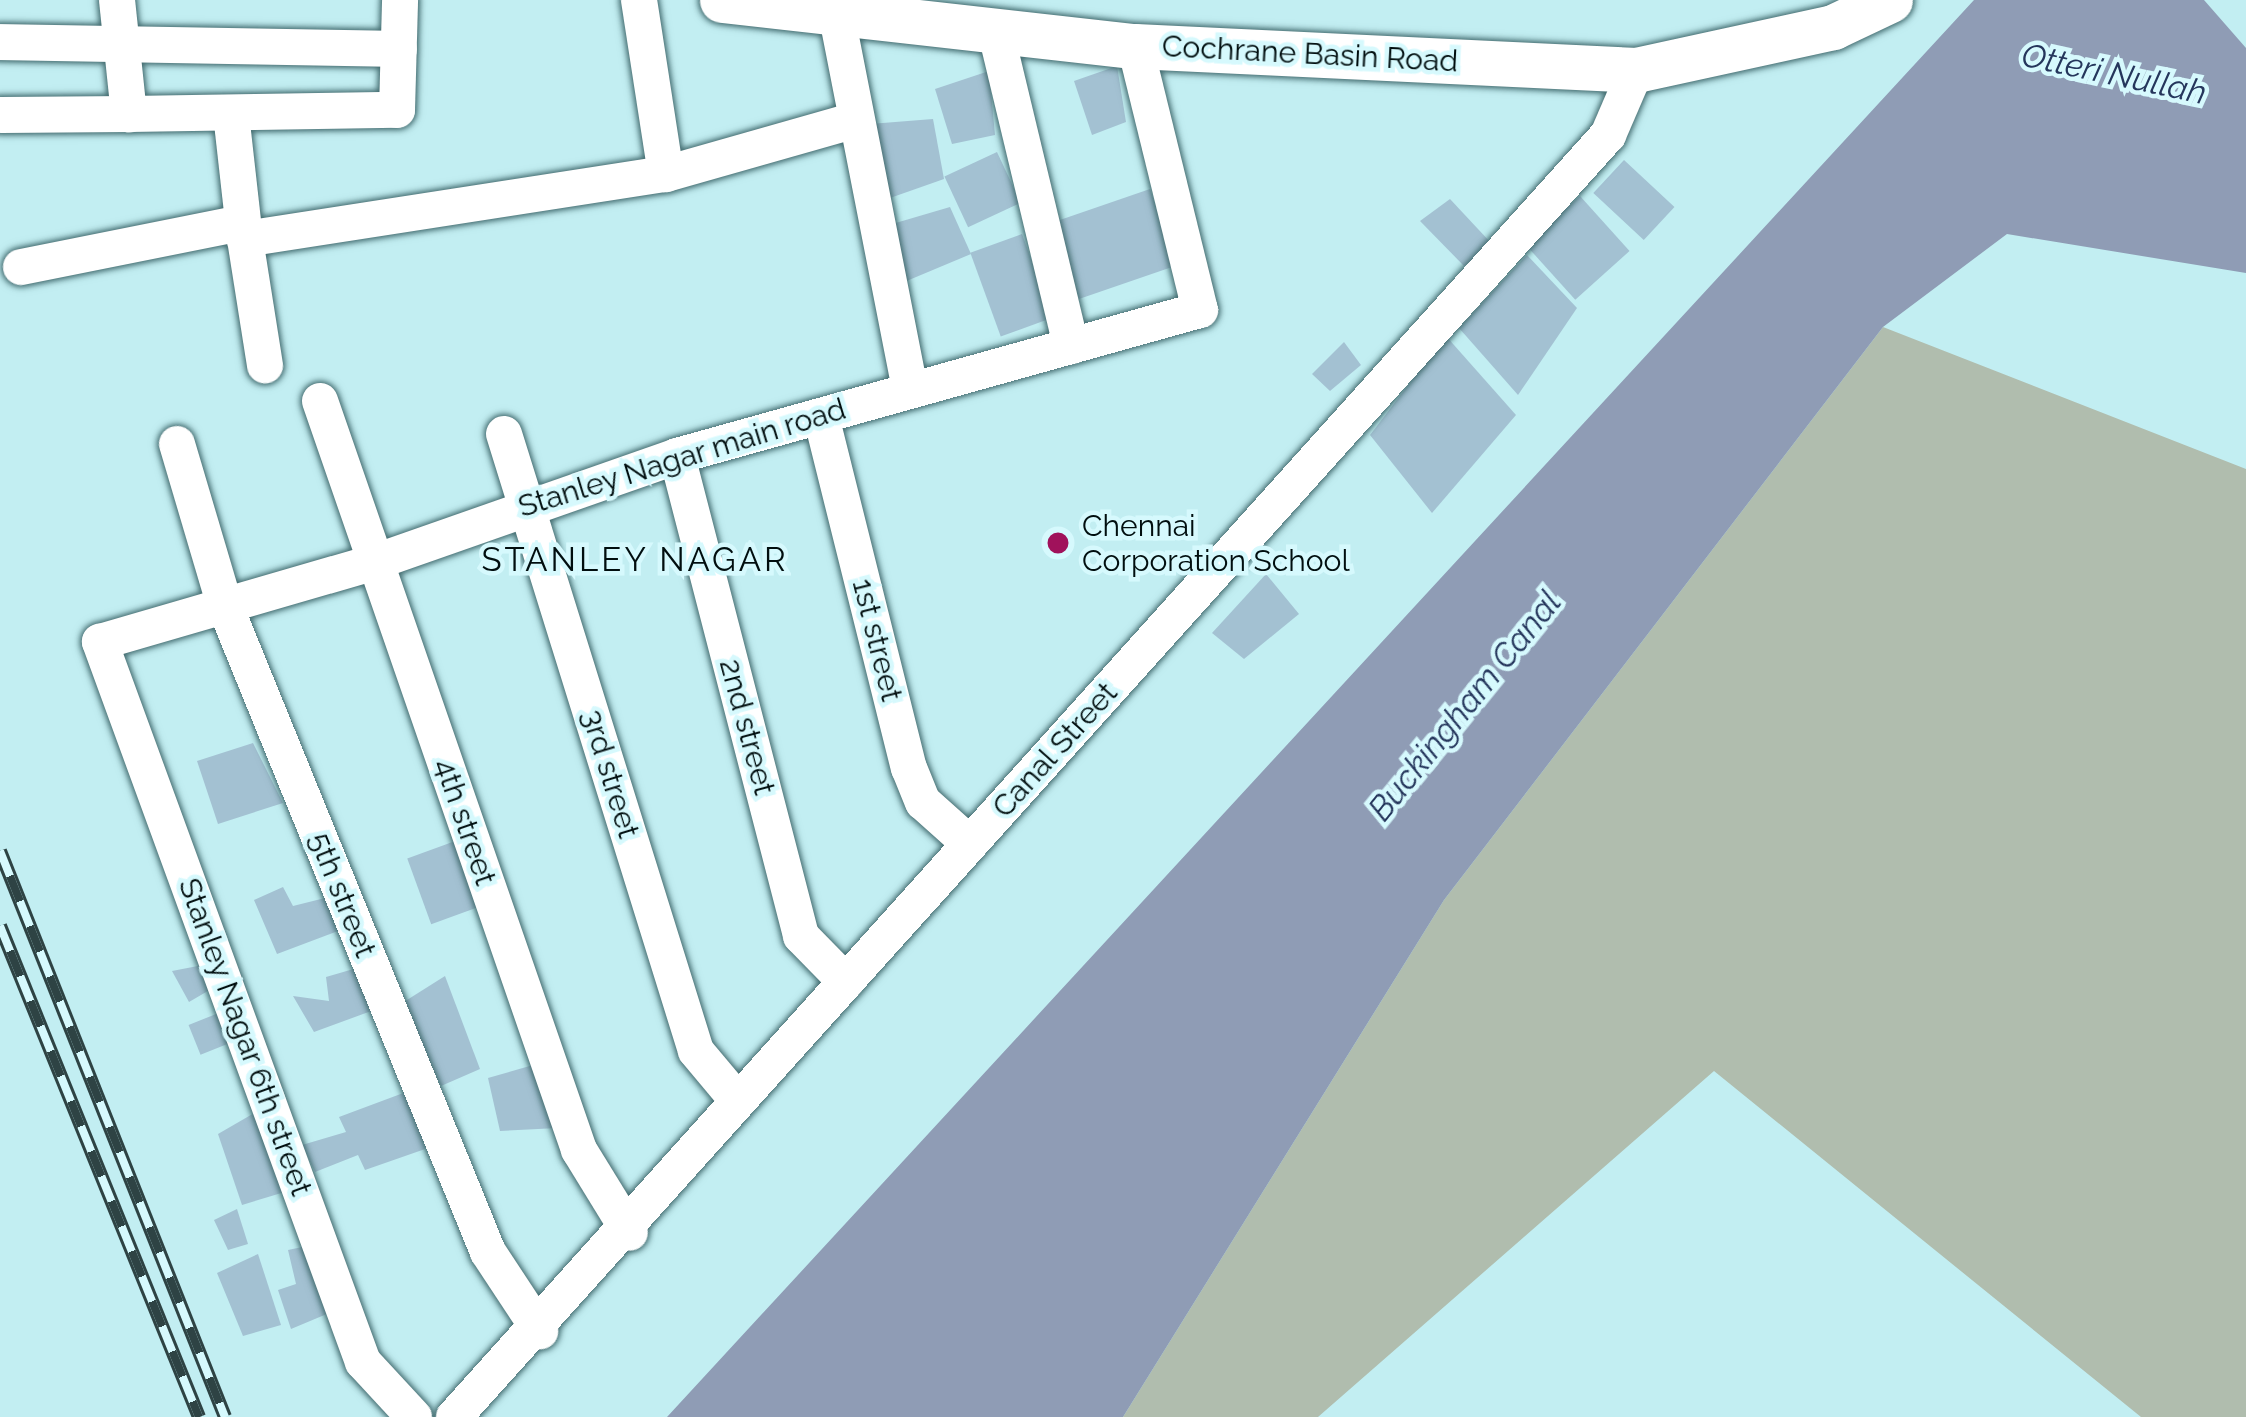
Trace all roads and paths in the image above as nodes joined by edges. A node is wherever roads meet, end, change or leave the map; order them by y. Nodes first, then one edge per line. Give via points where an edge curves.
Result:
1 (117, 0) edge
2 (400, 0) edge
3 (639, 0) edge
4 (722, 0) edge
5 (1890, 0) edge
6 (837, 17) junction
7 (996, 33) junction
8 (0, 42) edge
9 (122, 46) junction
10 (1135, 46) junction
11 (398, 49) junction
12 (1636, 70) junction
13 (231, 113) junction
14 (129, 114) junction
15 (1, 115) edge
16 (855, 120) junction
17 (666, 174) junction
18 (243, 231) junction
19 (21, 267) dead end
20 (1071, 346) junction
21 (265, 364) dead end
22 (910, 389) junction
23 (320, 401) dead end
24 (821, 416) junction
25 (504, 434) dead end
26 (177, 444) dead end
27 (677, 456) junction
28 (525, 503) junction
29 (375, 562) junction
30 (225, 606) junction
31 (100, 642) joint
32 (970, 844) junction
33 (846, 982) junction
34 (738, 1102) junction
35 (630, 1233) junction
36 (540, 1331) junction
37 (414, 1417) edge
38 (454, 1417) edge

1 - 9 street
2 - 11 street
3 - 17 street
4 - 6 main road, Cochrane Basin Road
5 - 12 main road, Cochrane Basin Road via 1833,27
6 - 7 main road, Cochrane Basin Road
6 - 16 street
7 - 10 main road, Cochrane Basin Road
7 - 20 street
8 - 9 street
9 - 11 street
9 - 14 street
10 - 12 main road, Cochrane Basin Road
10 - 20 street, Stanley Nagar main road via 1200,310
11 - 13 street via 397,110
12 - 32 street, Canal Street via 1608,135
13 - 14 street
13 - 18 street
14 - 15 street
16 - 17 street
16 - 22 street
17 - 18 street
18 - 19 street
18 - 21 street
20 - 22 street, Stanley Nagar main road
22 - 24 street, Stanley Nagar main road
23 - 29 street, 4th street
24 - 27 street, Stanley Nagar main road
24 - 32 street, 1st street via 909,768 923,802
25 - 28 street, 3rd street
26 - 30 street, 5th street
27 - 28 street, Stanley Nagar main road
27 - 33 street, 2nd street via 801,936
28 - 29 street, Stanley Nagar main road
28 - 34 street, 3rd street via 696,1051
29 - 30 street, Stanley Nagar main road
29 - 35 street, 4th street via 579,1150
30 - 31 street, Stanley Nagar main road
30 - 36 street, 5th street via 488,1252
31 - 37 street, Stanley Nagar 6th street via 363,1362
32 - 33 street, Canal Street
33 - 34 street, Canal Street
34 - 35 street, Canal Street
35 - 36 street, Canal Street
36 - 38 street, Canal Street

